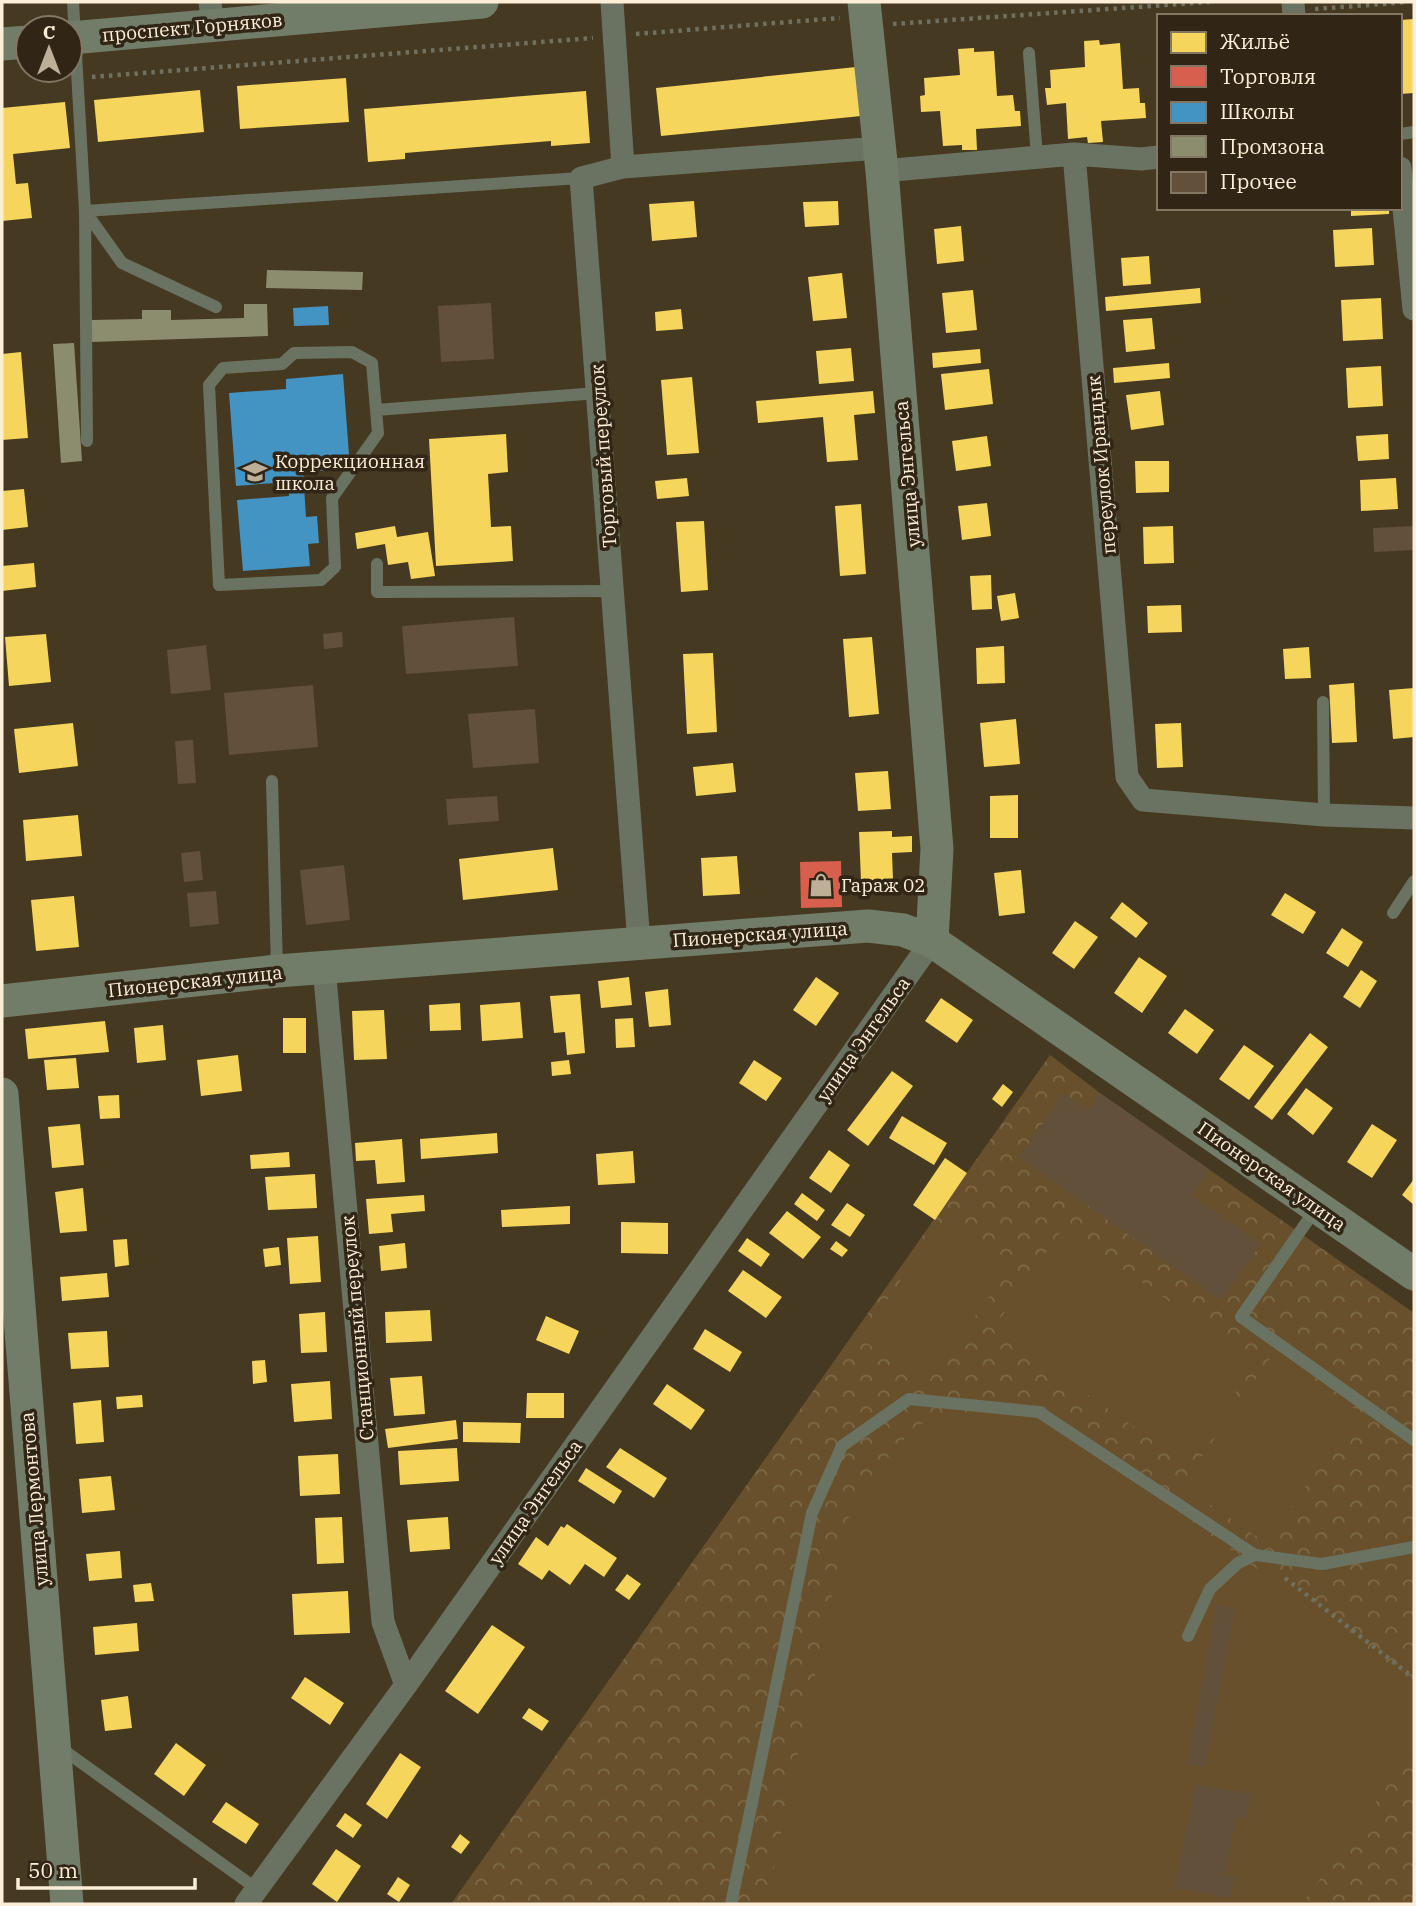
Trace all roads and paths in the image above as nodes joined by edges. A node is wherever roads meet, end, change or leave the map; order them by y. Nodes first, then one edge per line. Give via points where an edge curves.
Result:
1 (482, 2) edge
2 (612, 2) edge
3 (1209, 2) edge
4 (1408, 2) edge
5 (347, 8) edge
6 (1293, 8) edge
7 (864, 9) edge
8 (211, 14) edge
9 (84, 36) edge
10 (615, 36) junction
11 (1029, 53) dead end
12 (84, 77) edge
13 (77, 84) edge
14 (1074, 154) junction
15 (1037, 157) junction
16 (1157, 157) edge
17 (881, 159) junction
18 (623, 167) junction
19 (581, 178) junction
20 (1402, 187) edge
21 (85, 211) junction
22 (216, 307) dead end
23 (1414, 309) edge
24 (598, 393) junction
25 (376, 410) junction
26 (87, 441) dead end
27 (377, 564) dead end
28 (613, 591) junction
29 (1323, 702) dead end
30 (272, 781) dead end
31 (1324, 815) junction
32 (1414, 818) edge
33 (1414, 881) edge
34 (1393, 913) dead end
35 (932, 941) junction
36 (639, 943) junction
37 (324, 968) junction
38 (277, 971) junction
39 (2, 1002) edge
40 (2, 1094) edge
41 (1317, 1207) junction
42 (1414, 1274) edge
43 (1414, 1440) edge
44 (1414, 1546) edge
45 (1255, 1555) junction
46 (1188, 1636) dead end
47 (1414, 1678) edge
48 (406, 1685) junction
49 (54, 1743) junction
50 (251, 1897) edge
51 (67, 1904) edge
52 (731, 1904) edge

1 - 5 street, проспект Горняков
2 - 10 street
3 - 7 path via 882,25
4 - 6 path
5 - 8 street, проспект Горняков
7 - 10 path
7 - 17 street, улица Энгельса
8 - 9 street, проспект Горняков
10 - 12 path
10 - 18 street
11 - 15 lane
13 - 21 lane
14 - 15 street
14 - 16 street
14 - 31 street, переулок Ирандык via 1127,777 1143,800
15 - 17 street
17 - 18 street
17 - 35 street, улица Энгельса via 937,849
18 - 19 street
19 - 21 lane
19 - 24 street, Торговый переулок
20 - 23 street
21 - 22 lane via 122,263
21 - 26 lane
24 - 25 lane
24 - 28 street, Торговый переулок
25 - 25 lane via 372,363 352,352 294,353 282,364 223,368 209,386 219,585 321,580 335,567 332,498 378,433
27 - 28 lane via 377,592
28 - 36 street, Торговый переулок
29 - 31 lane
30 - 38 lane
31 - 32 street
33 - 34 lane
35 - 36 street, Пионерская улица via 903,930 868,926
35 - 41 street, Пионерская улица
35 - 48 street, улица Энгельса
36 - 37 street, Пионерская улица
37 - 38 street, Пионерская улица
37 - 48 street, Станционный переулок via 383,1622
38 - 39 street, Пионерская улица
40 - 49 street, улица Лермонтова
41 - 42 street, Пионерская улица
41 - 43 lane via 1241,1317
44 - 45 lane via 1322,1564
45 - 46 lane via 1238,1563 1210,1589
45 - 47 path
45 - 52 lane via 1039,1412 909,1399 842,1446 811,1513
48 - 50 street, улица Энгельса
49 - 50 lane
49 - 51 street, улица Лермонтова

